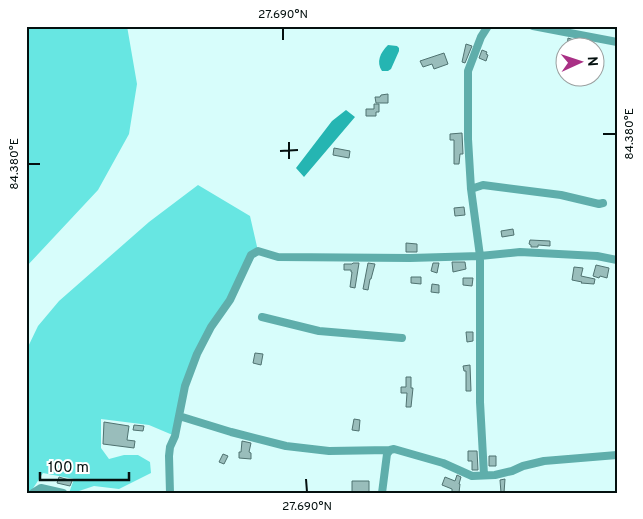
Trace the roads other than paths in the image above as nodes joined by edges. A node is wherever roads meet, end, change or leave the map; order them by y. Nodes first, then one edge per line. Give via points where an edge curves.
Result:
1 (488, 26) edge
2 (533, 26) edge
3 (617, 42) edge
4 (472, 189) junction
5 (603, 203) dead end
6 (480, 256) junction
7 (617, 260) edge
8 (262, 317) dead end
9 (402, 338) dead end
10 (179, 416) junction
11 (390, 450) junction
12 (617, 455) edge
13 (484, 475) junction
14 (33, 493) edge
15 (63, 493) edge
16 (170, 493) edge
17 (382, 493) edge

1 - 4 street via 468,71
2 - 3 street
4 - 5 street via 483,184
4 - 6 street
6 - 7 street via 520,252
6 - 10 street via 278,257 258,251 251,255 230,300 197,354
6 - 13 street via 480,402
8 - 9 street via 320,330
10 - 11 street via 286,446 329,451
10 - 16 street via 170,447
11 - 13 street via 443,463 472,476
11 - 17 street
12 - 13 street via 544,461
14 - 15 street via 41,488

